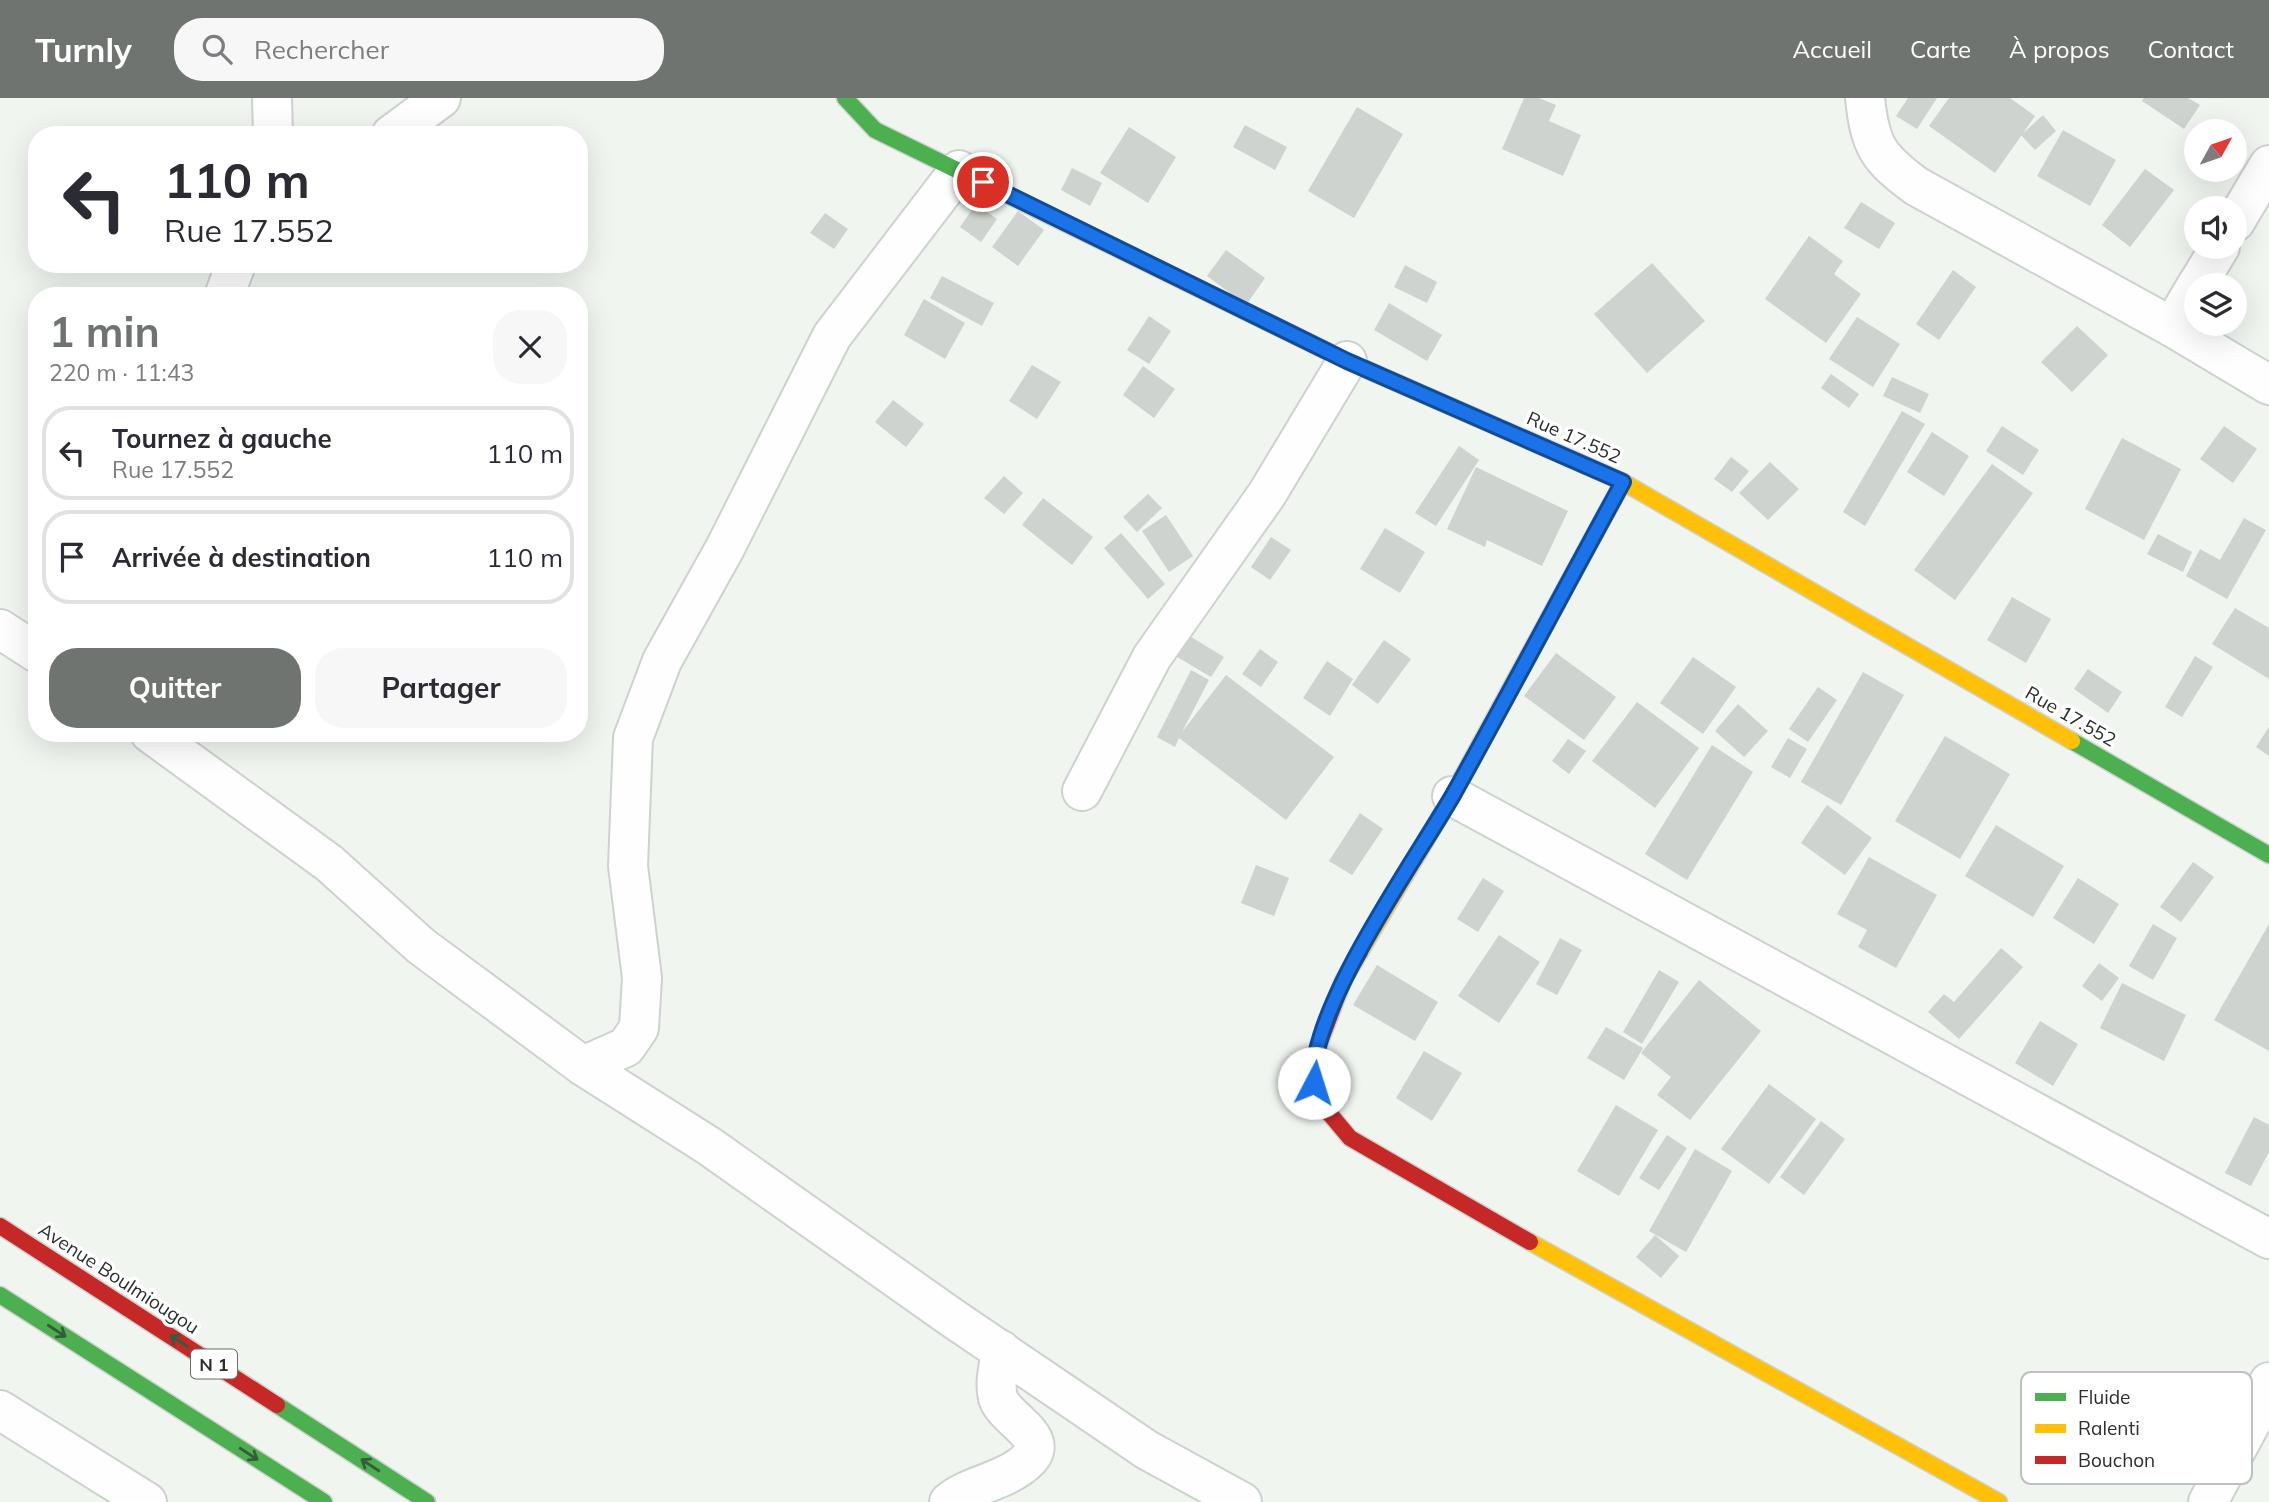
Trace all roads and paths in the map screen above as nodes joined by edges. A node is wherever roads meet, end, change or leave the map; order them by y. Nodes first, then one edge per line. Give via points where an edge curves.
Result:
1 (272, 98) edge
2 (441, 98) edge
3 (845, 98) edge
4 (1865, 98) edge
5 (273, 126) edge
6 (403, 126) edge
7 (2269, 165) edge
8 (959, 170) junction
9 (2247, 202) edge
10 (2184, 307) edge
11 (2172, 327) junction
12 (1347, 361) junction
13 (2269, 385) edge
14 (1623, 482) junction
15 (0, 629) edge
16 (28, 647) edge
17 (161, 742) edge
18 (1082, 790) dead end
19 (1452, 796) junction
20 (2269, 855) edge
21 (583, 1066) junction
22 (0, 1226) edge
23 (2269, 1240) edge
24 (0, 1294) edge
25 (1001, 1350) junction
26 (2269, 1382) edge
27 (0, 1410) edge
28 (2252, 1421) edge
29 (2218, 1484) edge
30 (148, 1502) edge
31 (324, 1502) edge
32 (427, 1502) edge
33 (948, 1502) edge
34 (1242, 1502) edge
35 (2000, 1502) edge
36 (2208, 1502) edge

1 - 5 street
2 - 6 street
3 - 8 main road, Rue 17.552 via 875,130
4 - 11 street via 1876,149 1886,164 1916,186
7 - 9 street
8 - 12 main road, Rue 17.552
8 - 21 street via 832,337 662,661 634,738 628,866 642,978 639,1028 626,1047
10 - 11 street
11 - 13 street
12 - 14 main road, Rue 17.552
12 - 18 street via 1267,494 1152,657
14 - 19 main road
14 - 20 main road, Rue 17.552
15 - 16 street
17 - 21 street via 329,863 421,946
19 - 23 street
19 - 35 main road via 1343,981 1312,1063 1314,1083 1335,1122 1350,1138 1387,1162
21 - 25 street via 709,1146
32 -> 22 main road, Avenue Boulmiougou / N 1
24 -> 31 main road
25 - 33 street via 996,1383 999,1399 1032,1437 1034,1449 1020,1468
25 - 34 street via 1147,1450
26 - 28 street
27 - 30 street
29 - 36 street

